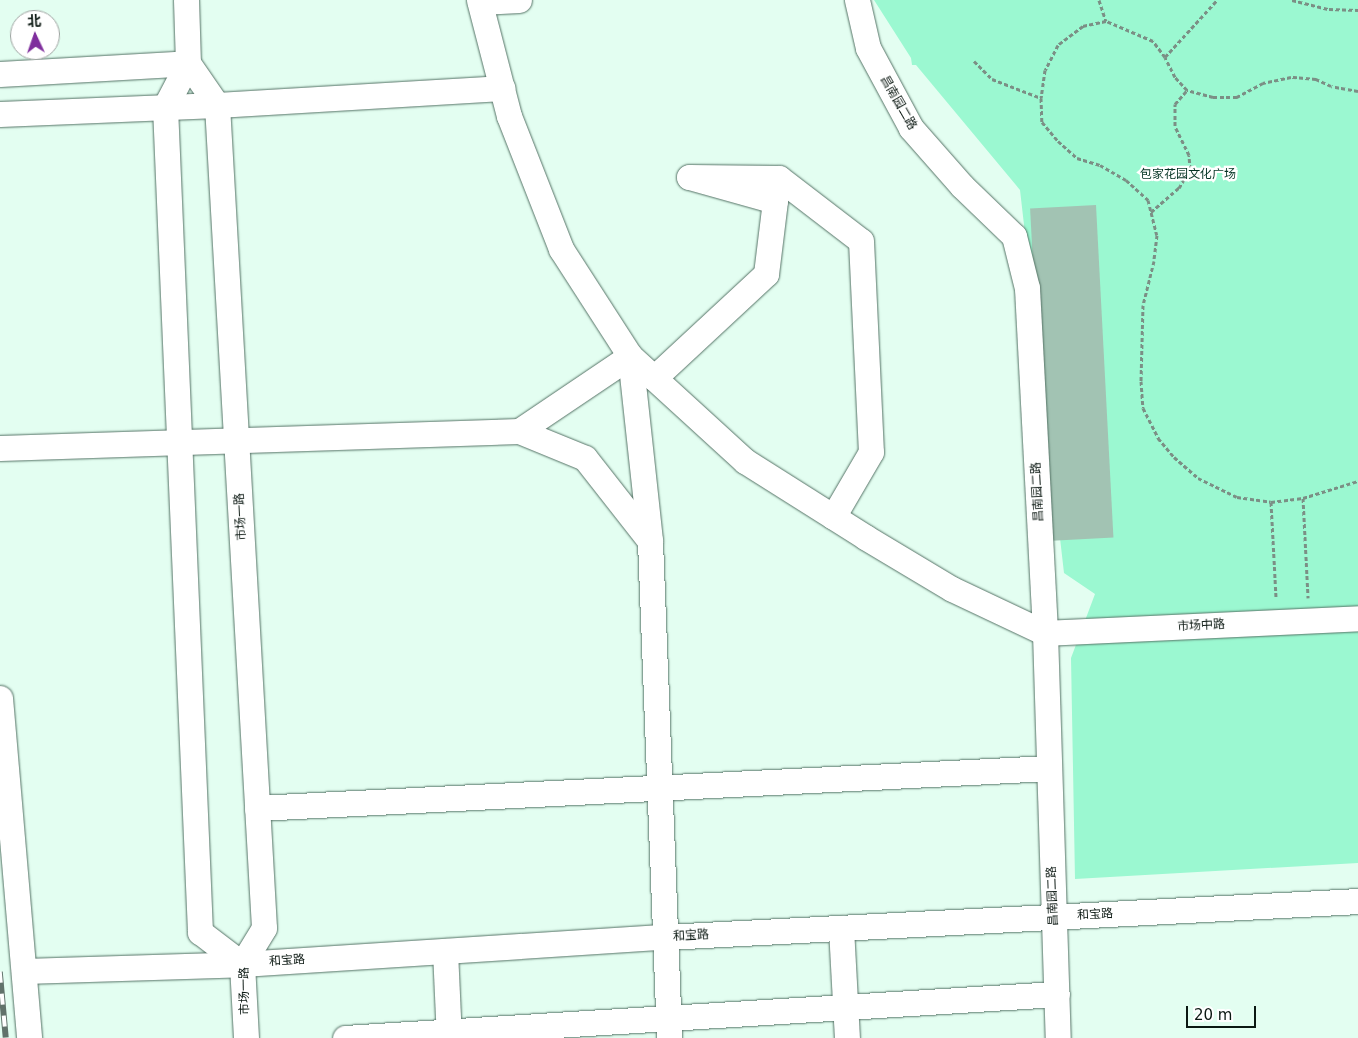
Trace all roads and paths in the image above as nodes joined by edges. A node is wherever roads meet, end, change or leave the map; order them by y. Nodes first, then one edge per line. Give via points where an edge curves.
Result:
1 (186, 0) edge
2 (518, 0) edge
3 (856, 0) edge
4 (1099, 0) edge
5 (1217, 0) edge
6 (1292, 0) edge
7 (480, 1) edge
8 (1358, 10) edge
9 (1106, 21) junction
10 (1165, 57) junction
11 (974, 61) dead end
12 (188, 63) junction
13 (0, 74) edge
14 (502, 88) junction
15 (1187, 90) junction
16 (1358, 91) edge
17 (1041, 98) junction
18 (218, 105) junction
19 (165, 107) junction
20 (0, 114) edge
21 (1151, 212) junction
22 (630, 356) junction
23 (654, 378) junction
24 (519, 430) junction
25 (236, 440) junction
26 (180, 442) junction
27 (0, 448) edge
28 (1358, 481) edge
29 (1302, 498) junction
30 (1271, 502) junction
31 (833, 517) junction
32 (650, 541) junction
33 (1358, 618) edge
34 (1309, 621) junction
35 (1277, 622) junction
36 (1045, 632) junction
37 (0, 698) edge
38 (1049, 768) junction
39 (660, 788) junction
40 (257, 808) junction
41 (1358, 901) edge
42 (1053, 917) junction
43 (841, 928) junction
44 (665, 937) junction
45 (445, 951) junction
46 (242, 964) junction
47 (24, 971) junction
48 (1057, 994) junction
49 (845, 1007) junction
50 (668, 1028) edge
51 (449, 1035) edge
52 (29, 1038) edge
53 (246, 1038) edge
54 (345, 1038) edge
55 (846, 1038) edge
56 (1058, 1038) edge

1 - 12 street
2 - 7 street
3 - 36 street, 昌南园二路 via 868,48 911,128 962,186 1014,236 1028,288
4 - 9 path
5 - 10 path
6 - 8 path via 1329,9
7 - 14 street
9 - 10 path via 1153,41
9 - 17 path via 1083,26 1058,45 1045,70
10 - 15 path via 1174,77
11 - 17 path via 992,79
12 - 13 street
12 - 18 street
12 - 19 street
14 - 18 street
14 - 22 street via 509,116 561,250
15 - 16 path via 1213,97 1237,97 1263,83 1291,77 1316,79
15 - 21 path via 1175,104 1175,126 1189,155 1190,168 1179,188
17 - 21 path via 1042,122 1058,141 1077,158 1100,165 1126,180 1148,200
18 - 19 street
18 - 25 street, 市场一路
19 - 20 street
19 - 26 street
21 - 30 path via 1157,234 1143,304 1143,408 1158,438 1198,478 1237,497
22 - 23 street
22 - 24 street
22 - 32 street
23 - 31 street via 745,461
23 - 31 street via 766,274 775,202 689,177 779,178 861,241 871,452
24 - 25 street
24 - 32 street via 585,458
25 - 26 street
25 - 40 street, 市场一路
26 - 27 street
26 - 46 street via 200,932
28 - 29 path
29 - 30 path
29 - 34 path
30 - 35 path
31 - 36 street via 952,589
32 - 39 street
33 - 34 street, 市场中路
34 - 35 street, 市场中路
35 - 36 street, 市场中路
36 - 38 street, 昌南园二路
37 - 47 street
38 - 39 street
38 - 42 street, 昌南园二路
39 - 40 street
39 - 44 street
40 - 46 street, 市场一路 via 264,928
41 - 42 street, 和宝路
42 - 43 street, 和宝路
42 - 48 street, 昌南园二路
43 - 44 street, 和宝路
43 - 49 street
44 - 45 street, 和宝路
44 - 50 street
45 - 46 street, 和宝路
45 - 51 street
46 - 47 street, 和宝路
46 - 53 street, 市场一路
47 - 52 street
48 - 49 street
48 - 56 street, 昌南园二路
49 - 50 street
49 - 55 street
50 - 51 street
51 - 54 street

